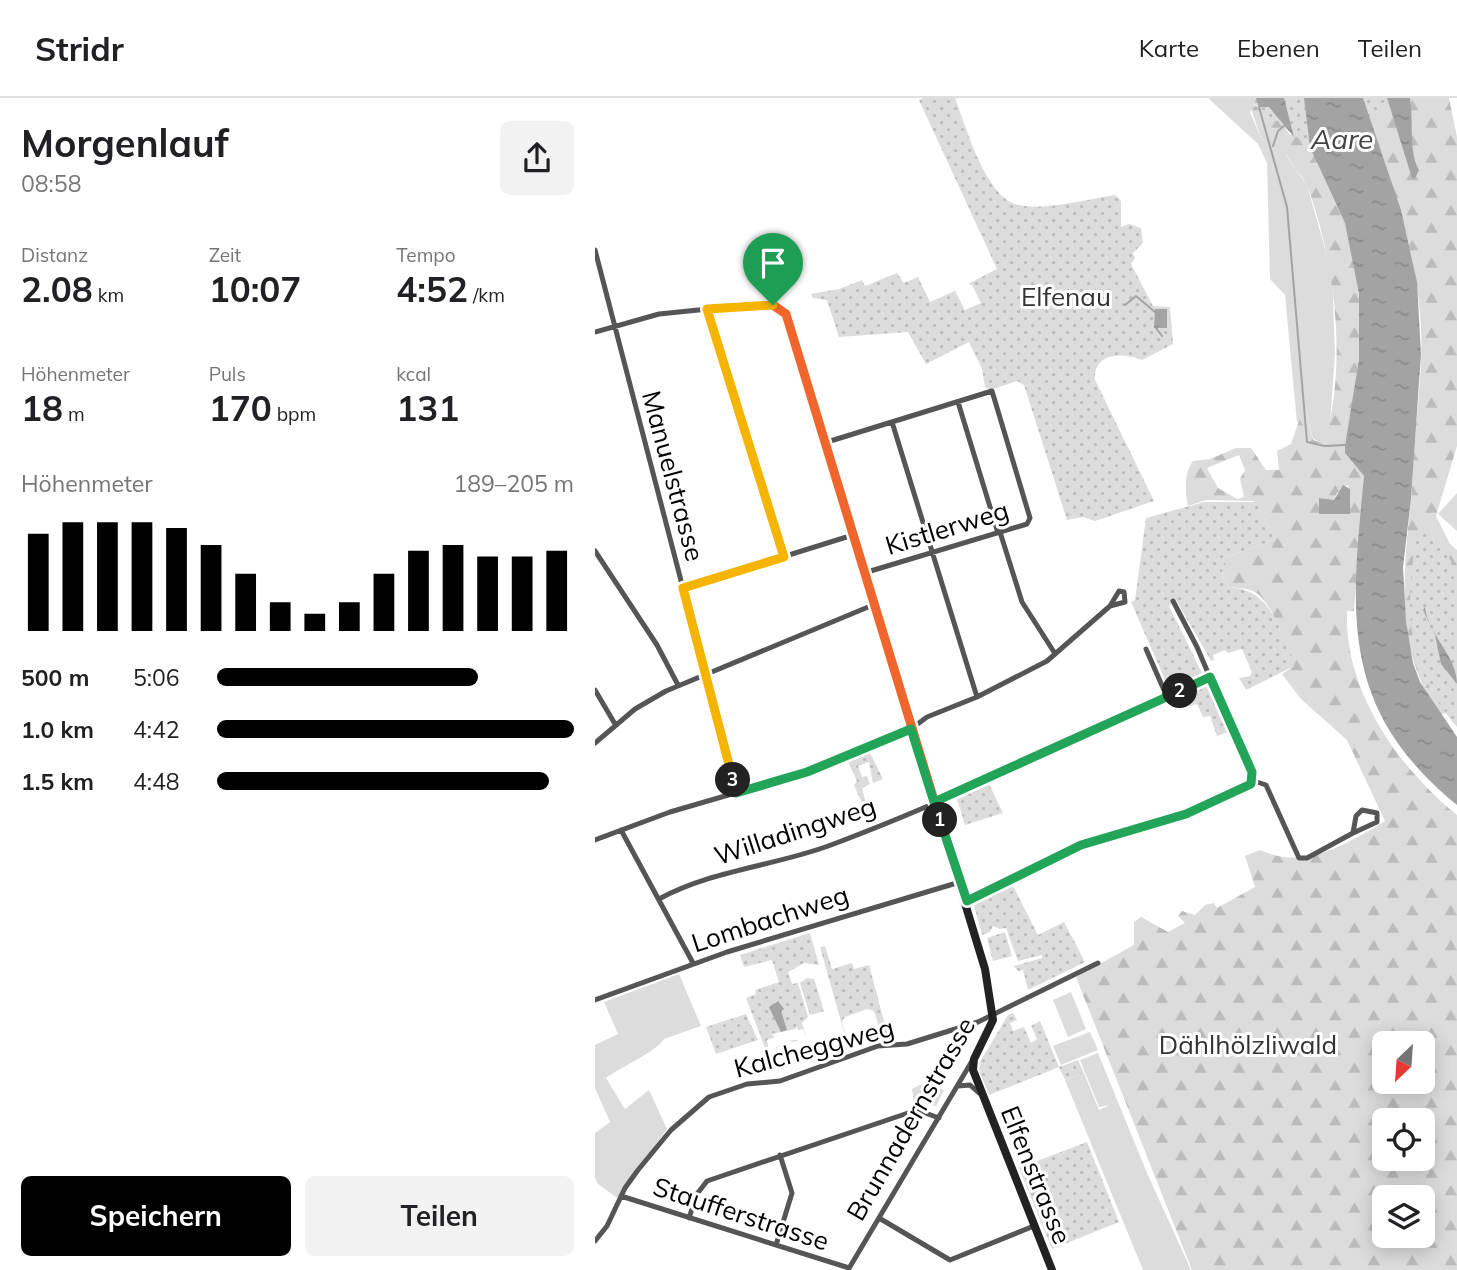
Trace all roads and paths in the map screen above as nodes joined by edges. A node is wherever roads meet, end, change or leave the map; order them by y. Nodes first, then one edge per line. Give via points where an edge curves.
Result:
1 (595, 253) edge
2 (727, 307) joint
3 (707, 309) junction
4 (615, 326) junction
5 (595, 332) edge
6 (958, 402) junction
7 (892, 422) junction
8 (824, 443) junction
9 (999, 533) junction
10 (853, 535) junction
11 (595, 551) edge
12 (932, 553) junction
13 (784, 557) junction
14 (864, 573) junction
15 (683, 588) junction
16 (1173, 601) dead end
17 (873, 605) junction
18 (1110, 606) dead end
19 (1146, 649) dead end
20 (1054, 652) junction
21 (705, 676) junction
22 (1210, 677) junction
23 (678, 685) junction
24 (595, 690) edge
25 (1167, 697) junction
26 (977, 698) junction
27 (615, 724) junction
28 (911, 729) junction
29 (595, 743) edge
30 (1254, 781) junction
31 (736, 793) junction
32 (934, 802) junction
33 (621, 830) junction
34 (597, 831) edge
35 (1353, 834) junction
36 (598, 839) edge
37 (960, 881) junction
38 (659, 899) junction
39 (967, 901) junction
40 (693, 963) junction
41 (1098, 963) dead end
42 (595, 1000) edge
43 (993, 1015) junction
44 (974, 1059) junction
45 (958, 1086) junction
46 (981, 1096) junction
47 (939, 1118) junction
48 (781, 1155) junction
49 (621, 1196) junction
50 (689, 1218) junction
51 (879, 1218) junction
52 (1034, 1226) junction
53 (595, 1241) edge
54 (776, 1245) junction
55 (950, 1260) junction
56 (849, 1269) edge
57 (948, 1270) edge
58 (1052, 1270) edge

1 - 4 street, Manuelstrasse
2 - 3 street
2 - 8 street, Brunnadernstrasse via 776,306 786,314
3 - 4 street via 659,314
3 - 13 street
4 - 5 street
4 - 15 street, Manuelstrasse
6 - 7 street
6 - 9 street
6 - 9 street, Kistlerweg via 992,391 1030,519
7 - 8 street
7 - 12 street
8 - 10 street, Brunnadernstrasse
9 - 12 street, Kistlerweg
9 - 20 street via 1022,602
10 - 13 street
10 - 14 street, Brunnadernstrasse
11 - 23 street
12 - 14 street, Kistlerweg
12 - 26 street
13 - 15 street
14 - 17 street, Brunnadernstrasse
15 - 21 street, Manuelstrasse
16 - 22 street
17 - 21 street
17 - 28 street, Brunnadernstrasse
18 - 20 street
19 - 25 street
20 - 26 street via 1040,666
21 - 23 street
21 - 31 street, Manuelstrasse
22 - 25 street, Willadingweg
22 - 30 street
23 - 27 street
24 - 27 street
25 - 32 street, Willadingweg
26 - 28 street via 927,717
27 - 29 street
28 - 31 street via 807,772
28 - 32 street, Brunnadernstrasse
30 - 35 street via 1266,785 1299,858
30 - 39 street via 1190,813 1081,845
31 - 33 street
32 - 37 street, Brunnadernstrasse
32 - 38 street, Willadingweg via 829,846 692,884
33 - 36 street
33 - 38 street
34 - 36 street
35 - 35 street via 1358,812 1377,813 1372,827
37 - 39 street, Brunnadernstrasse
37 - 40 street, Lombachweg
38 - 40 street
39 - 43 street, Brunnadernstrasse
40 - 42 street, Lombachweg
41 - 43 street, Kalcheggweg
43 - 44 street, Brunnadernstrasse via 991,1030
43 - 49 street, Kalcheggweg via 781,1081 747,1084 709,1097 671,1130
44 - 45 street, Brunnadernstrasse
44 - 46 street, Elfenstrasse
45 - 46 street, Elfenstrasse via 969,1085
45 - 47 street, Brunnadernstrasse
46 - 52 street, Elfenstrasse
47 - 48 street via 918,1110
47 - 51 street, Brunnadernstrasse
48 - 50 street via 705,1182
48 - 54 street via 792,1193
49 - 50 street, Staufferstrasse
49 - 53 street, Kalcheggweg
50 - 54 street, Staufferstrasse
51 - 55 street
51 - 56 street, Brunnadernstrasse
52 - 55 street
52 - 58 street, Elfenstrasse
54 - 56 street, Staufferstrasse
55 - 57 street

